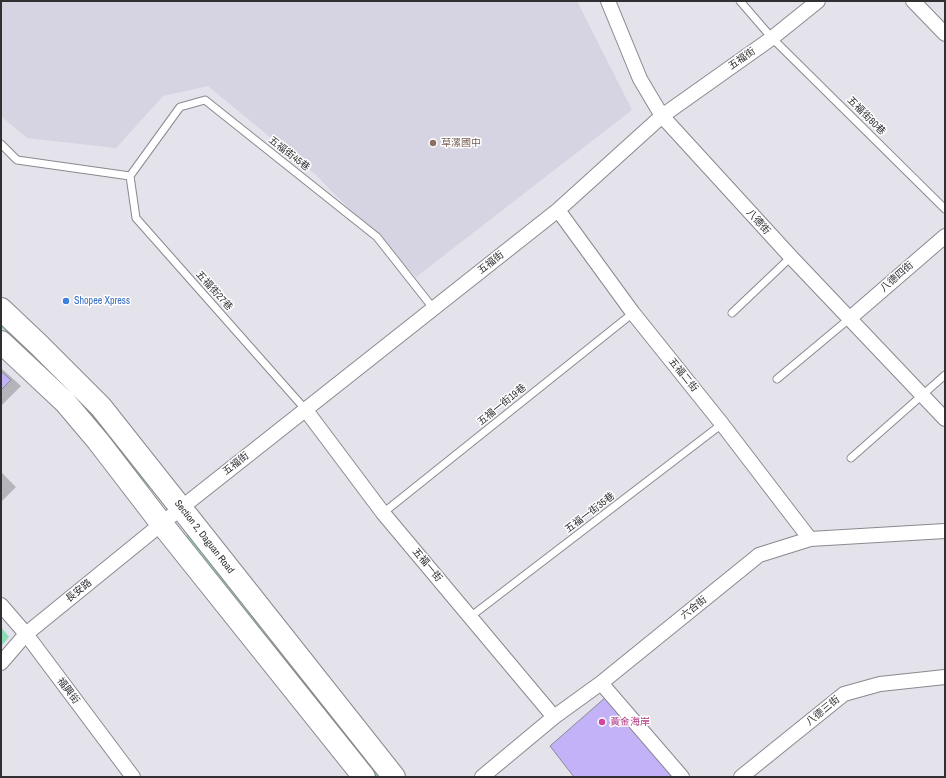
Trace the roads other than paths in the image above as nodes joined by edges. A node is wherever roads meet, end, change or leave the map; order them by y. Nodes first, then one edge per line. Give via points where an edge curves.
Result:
1 (608, 1) edge
2 (740, 1) edge
3 (818, 1) edge
4 (913, 1) edge
5 (945, 34) edge
6 (772, 38) junction
7 (662, 116) junction
8 (1, 144) edge
9 (130, 176) junction
10 (945, 209) edge
11 (558, 210) junction
12 (945, 236) edge
13 (791, 257) junction
14 (433, 308) junction
15 (1, 309) edge
16 (633, 313) junction
17 (732, 313) dead end
18 (849, 319) junction
19 (1, 342) edge
20 (945, 375) edge
21 (777, 379) dead end
22 (922, 395) junction
23 (305, 409) junction
24 (945, 419) edge
25 (722, 424) junction
26 (851, 458) dead end
27 (181, 508) junction
28 (383, 513) junction
29 (161, 523) junction
30 (945, 531) edge
31 (810, 539) junction
32 (1, 605) edge
33 (470, 617) junction
34 (26, 634) junction
35 (1, 663) edge
36 (945, 677) edge
37 (601, 683) junction
38 (554, 717) junction
39 (125, 774) edge
40 (364, 777) edge
41 (394, 777) edge
42 (482, 777) edge
43 (682, 777) edge
44 (741, 777) edge

1 - 7 street, 八德街 via 640,79
2 - 6 lane, 五福街80巷
3 - 6 street, 五福街
4 - 5 street
6 - 7 street, 五福街
6 - 10 lane, 五福街80巷
7 - 11 street, 五福街
7 - 13 street, 八德街
8 - 9 lane via 17,160
9 - 14 lane, 五福街45巷 via 180,107 205,100 377,237
9 - 23 lane, 五福街27巷 via 136,218
11 - 14 street, 五福街
11 - 16 street, 五福二街
12 - 18 street, 八德四街
13 - 17 lane
13 - 18 street, 八德街
14 - 23 street, 五福街
15 - 27 main road, Section 2, Daguan Road via 101,407
16 - 25 street, 五福二街
16 - 28 lane, 五福一街19巷
18 - 21 lane
18 - 22 street, 八德街
19 - 29 main road via 65,402
20 - 22 lane
22 - 24 street, 八德街
22 - 26 lane
23 - 27 street, 五福街
23 - 28 street, 五福一街
25 - 31 street, 五福二街
25 - 33 lane, 五福一街35巷
27 - 29 street, 五福街
27 - 41 main road, Section 2, Daguan Road
28 - 33 street, 五福一街
29 - 34 street, 長安路
29 - 40 main road
30 - 31 street, 六合街
31 - 37 street, 六合街 via 759,556
32 - 34 street, 福興街
33 - 38 street, 五福一街
34 - 35 street, 長安路
34 - 39 street, 福興街
36 - 44 street, 八德三街 via 880,684 844,694
37 - 38 street, 六合街
37 - 43 street
38 - 42 street, 六合街

